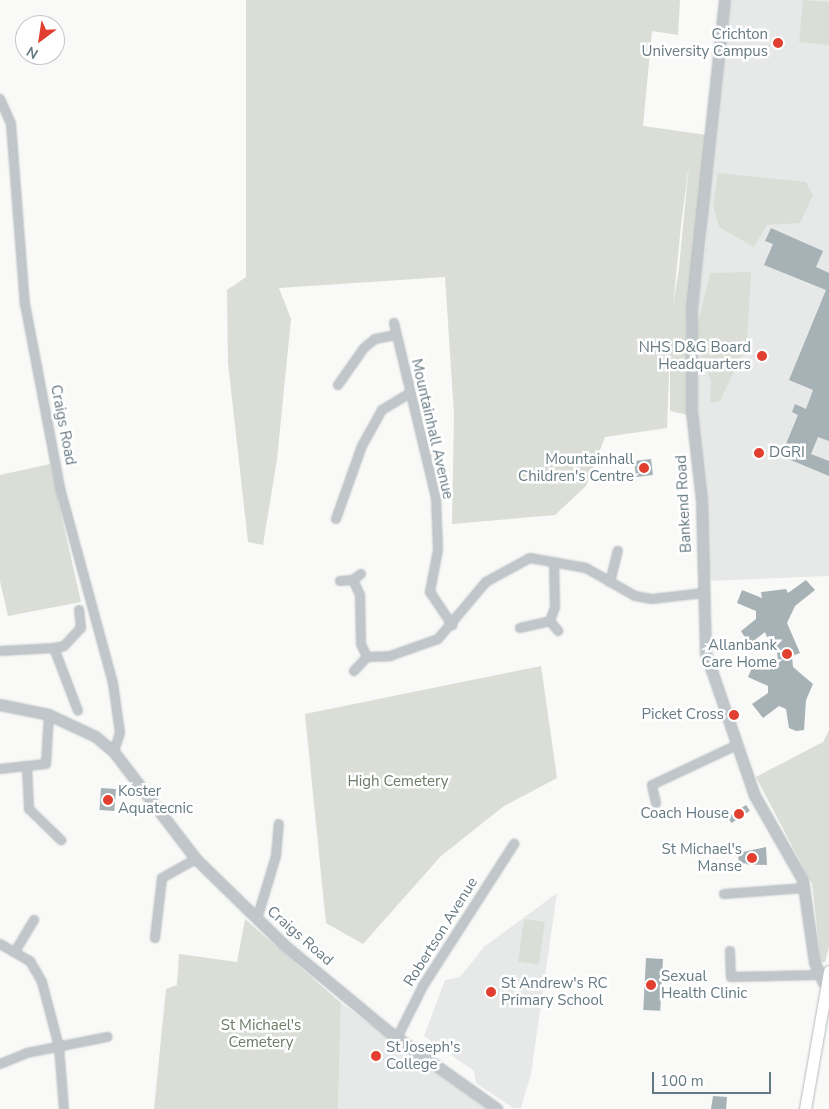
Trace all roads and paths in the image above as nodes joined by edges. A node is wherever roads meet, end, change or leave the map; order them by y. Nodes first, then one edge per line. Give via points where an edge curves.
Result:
1 (725, 0) edge
2 (0, 100) edge
3 (394, 323) dead end
4 (396, 336) junction
5 (338, 385) dead end
6 (409, 394) junction
7 (336, 519) dead end
8 (618, 552) dead end
9 (554, 562) junction
10 (361, 574) dead end
11 (353, 580) junction
12 (340, 581) dead end
13 (610, 582) junction
14 (704, 593) junction
15 (79, 610) dead end
16 (550, 621) junction
17 (452, 625) junction
18 (520, 628) dead end
19 (558, 632) dead end
20 (54, 648) junction
21 (0, 651) edge
22 (367, 657) junction
23 (354, 672) dead end
24 (0, 705) edge
25 (78, 711) dead end
26 (48, 715) junction
27 (735, 746) junction
28 (114, 752) junction
29 (27, 766) junction
30 (0, 769) edge
31 (656, 803) dead end
32 (279, 824) dead end
33 (61, 840) dead end
34 (514, 844) dead end
35 (196, 859) junction
36 (806, 888) junction
37 (724, 894) dead end
38 (257, 919) junction
39 (34, 920) dead end
40 (156, 938) dead end
41 (0, 944) edge
42 (16, 950) junction
43 (730, 951) dead end
44 (824, 977) edge
45 (829, 1010) edge
46 (822, 1022) junction
47 (107, 1036) dead end
48 (397, 1038) junction
49 (59, 1048) junction
50 (0, 1064) edge
51 (64, 1109) edge
52 (498, 1109) edge
53 (805, 1109) edge

1 - 14 street, Bankend Road via 692,309 692,412 702,501
2 - 28 street, Craigs Road via 11,124 25,304 60,488 113,683 120,733
3 - 4 street, Mountainhall Avenue
4 - 5 street via 375,339 364,348
4 - 6 street, Mountainhall Avenue
6 - 7 street via 382,410 362,446
6 - 17 street, Mountainhall Avenue via 436,498 438,550 430,592
8 - 13 street
9 - 13 street via 586,568
9 - 16 street via 555,607
9 - 17 street via 530,558 486,582
10 - 11 street
11 - 12 street
11 - 22 street via 360,595 361,644
13 - 14 street via 635,596 652,599
14 - 27 street, Bankend Road via 710,670
15 - 20 street via 81,628 64,646
16 - 18 street
16 - 19 street
17 - 22 street via 438,639 390,656
20 - 21 street
20 - 25 street
22 - 23 street
24 - 26 street, Craigs Road
26 - 28 street, Craigs Road via 96,737
26 - 29 street via 46,764
27 - 31 street via 652,785
27 - 36 street, Bankend Road via 768,825
28 - 35 street, Craigs Road
29 - 30 street
29 - 33 street via 29,809
32 - 38 street via 276,856
34 - 48 street, Robertson Avenue via 423,986
35 - 38 street, Craigs Road
35 - 40 street via 162,878
36 - 37 street
36 - 44 street, Bankend Road
38 - 48 street, Craigs Road
39 - 42 street
41 - 42 street
42 - 49 street via 30,961 42,982
43 - 44 street via 731,977
44 - 46 main road
45 - 46 main road
46 - 53 main road
47 - 49 street
48 - 52 street, Craigs Road
49 - 50 street
49 - 51 street

